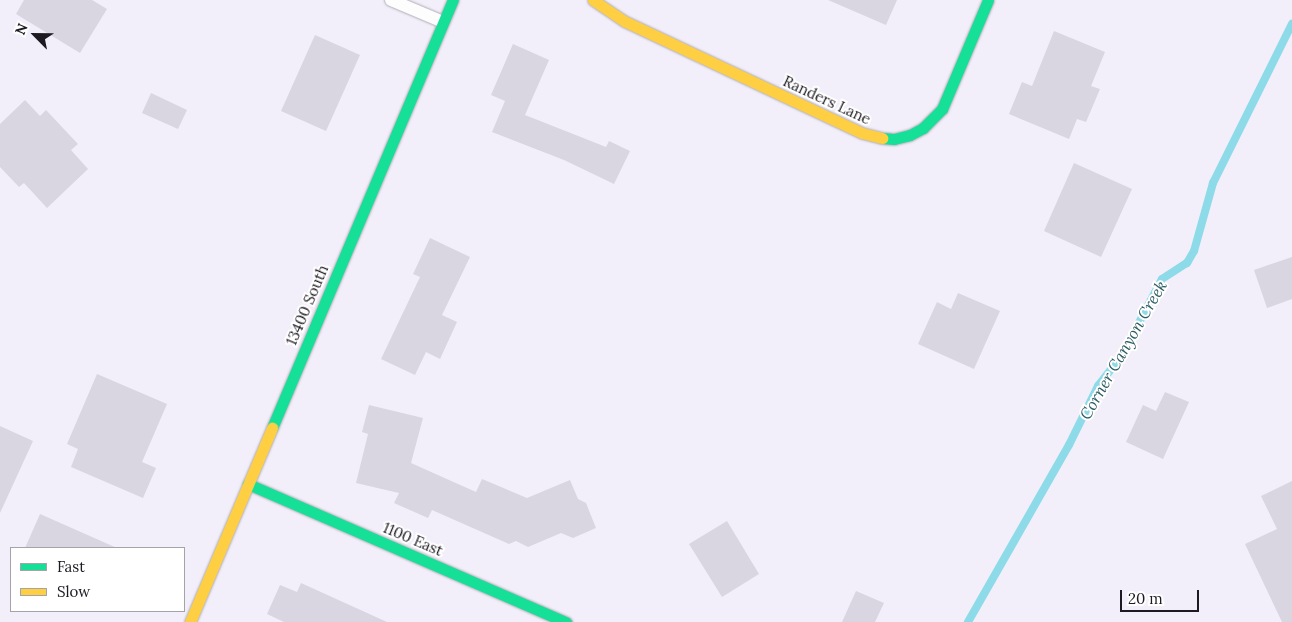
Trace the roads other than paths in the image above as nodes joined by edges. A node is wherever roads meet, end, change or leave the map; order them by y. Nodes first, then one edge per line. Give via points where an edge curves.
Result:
1 (391, 0) edge
2 (453, 0) edge
3 (593, 0) edge
4 (988, 0) edge
5 (443, 22) junction
6 (248, 484) junction
7 (190, 622) edge
8 (566, 622) edge

1 - 5 lane
2 - 5 street, 13400 South
3 - 4 street, Randers Lane via 624,20 862,133 894,139 923,128 942,109
5 - 6 street, 13400 South
6 - 7 street, 13400 South
6 - 8 street, 1100 East

